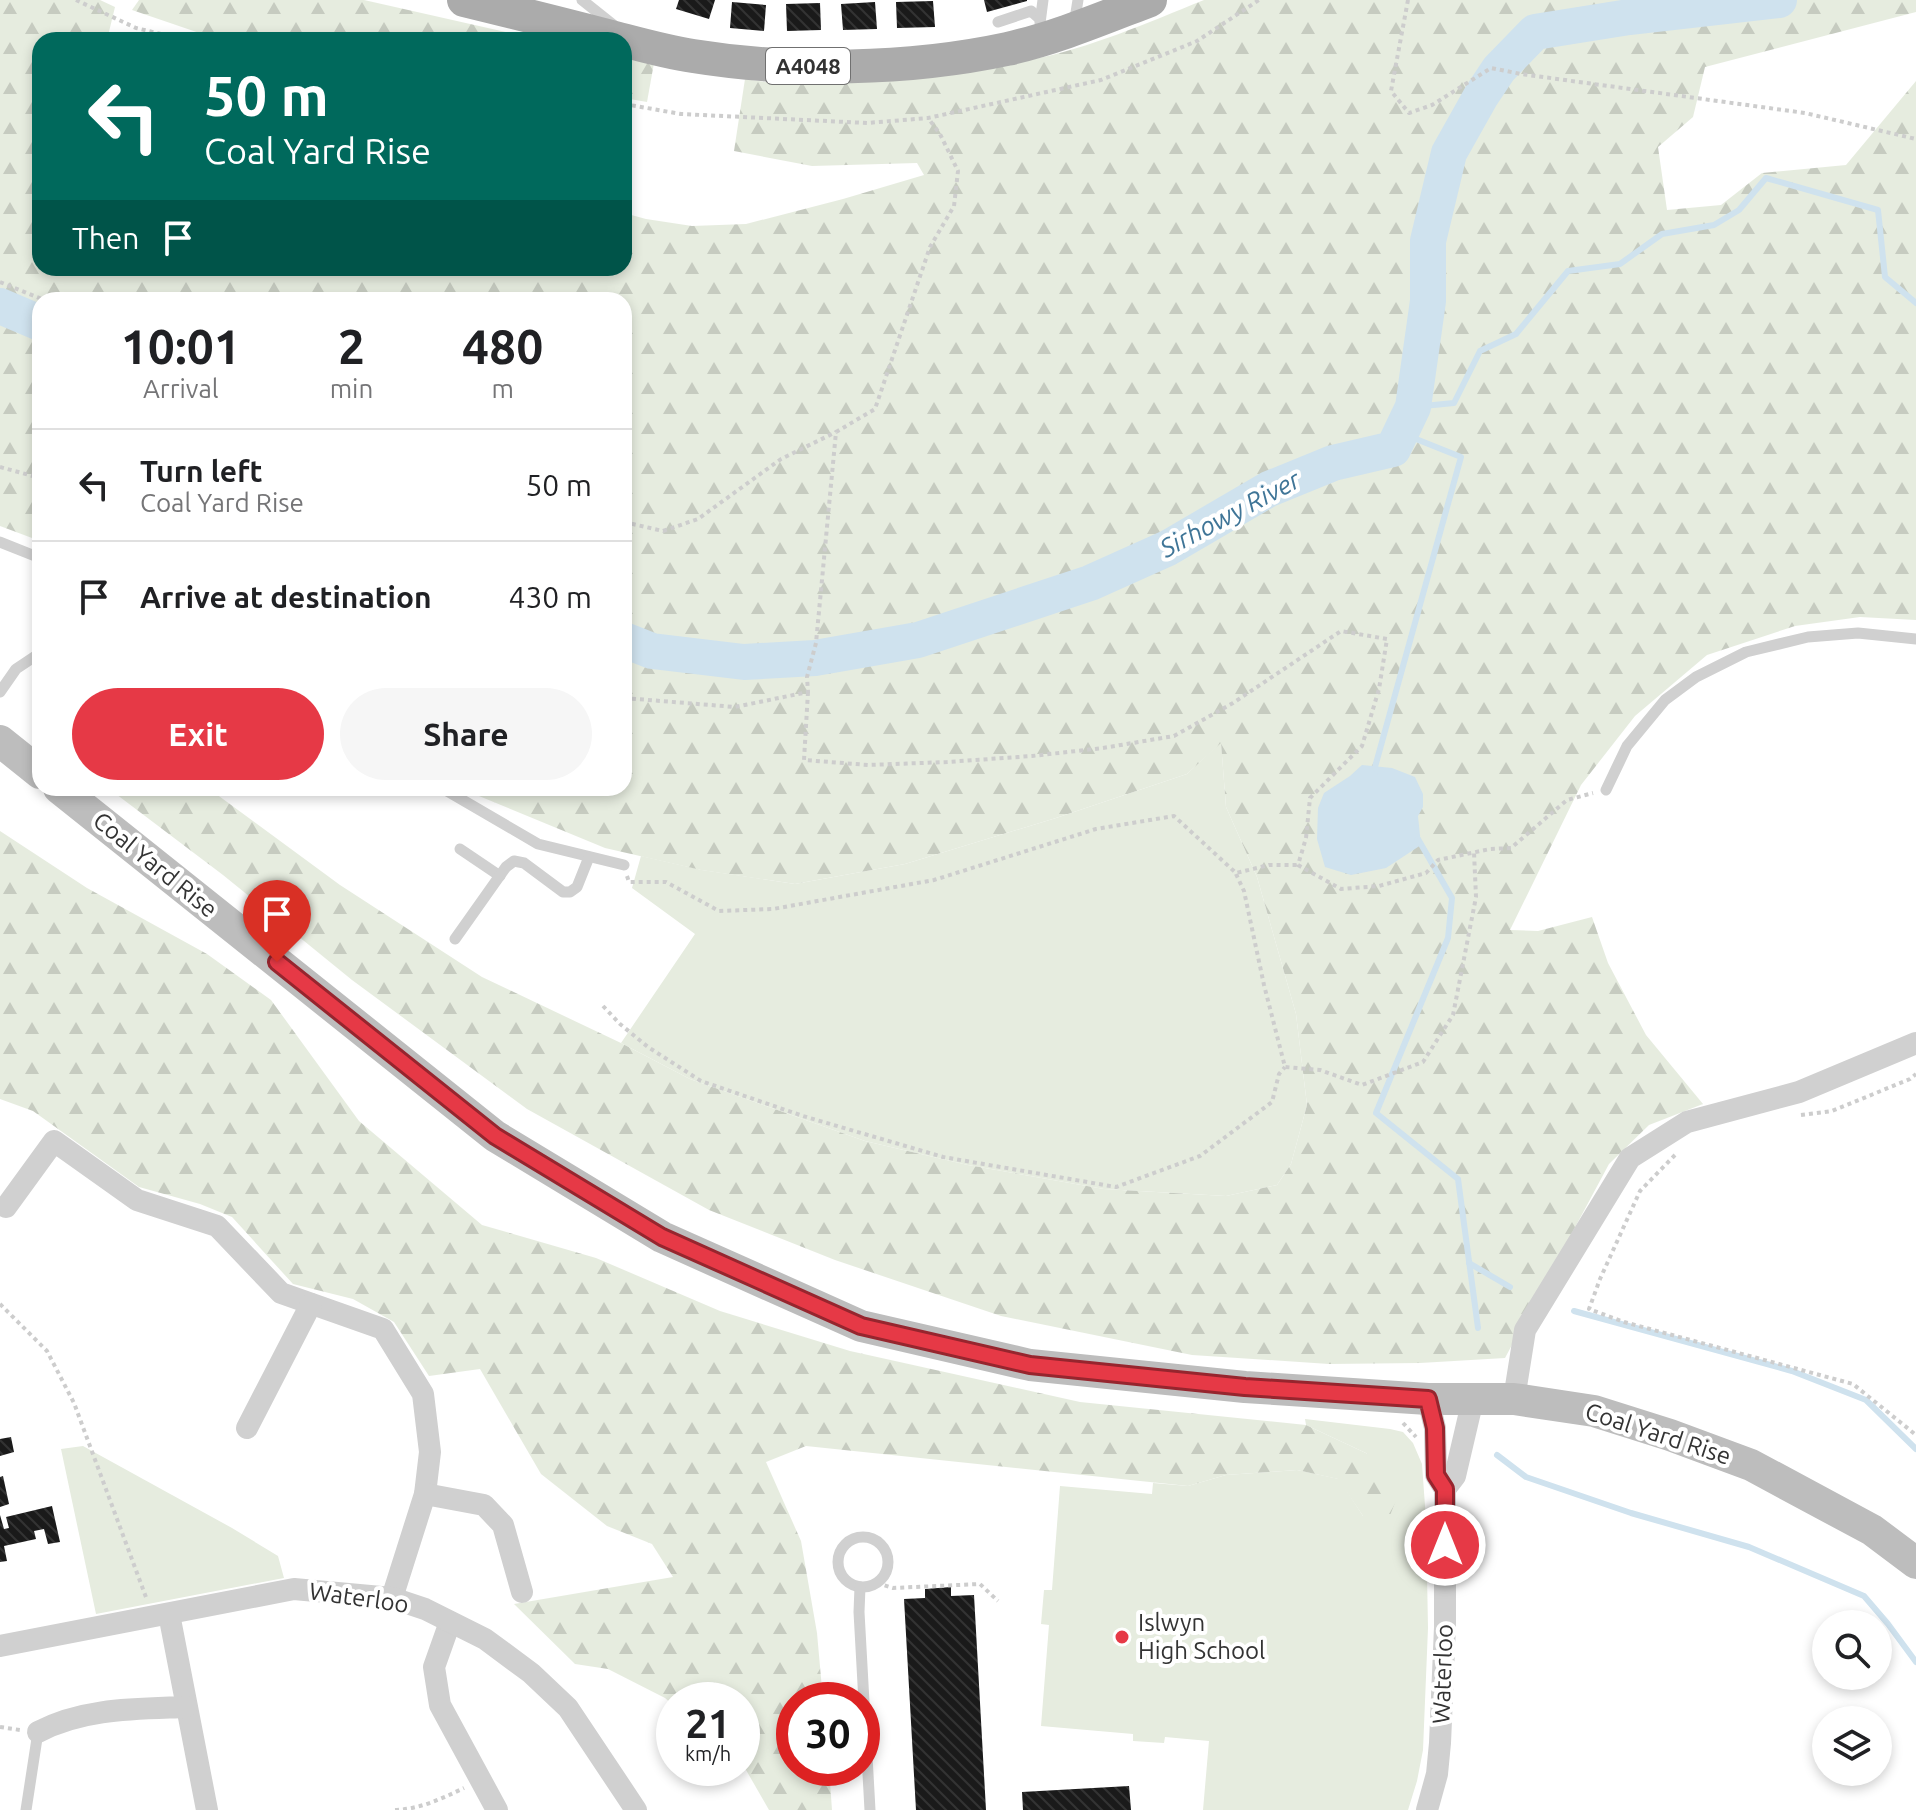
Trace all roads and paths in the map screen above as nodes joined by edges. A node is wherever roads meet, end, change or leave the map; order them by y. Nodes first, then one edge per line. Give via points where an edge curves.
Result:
1 (76, 0) edge
2 (464, 0) edge
3 (582, 0) edge
4 (1043, 0) edge
5 (1150, 0) edge
6 (1259, 0) edge
7 (1408, 0) edge
8 (1059, 21) edge
9 (998, 22) dead end
10 (153, 32) edge
11 (592, 32) edge
12 (622, 32) edge
13 (632, 40) edge
14 (632, 42) edge
15 (636, 43) junction
16 (632, 105) edge
17 (928, 118) junction
18 (1916, 139) edge
19 (0, 282) edge
20 (32, 295) edge
21 (836, 432) junction
22 (0, 467) edge
23 (32, 476) edge
24 (632, 524) edge
25 (0, 542) edge
26 (32, 555) edge
27 (1916, 639) edge
28 (32, 658) edge
29 (0, 692) edge
30 (808, 692) junction
31 (632, 699) edge
32 (0, 741) edge
33 (32, 767) edge
34 (1606, 790) joint
35 (69, 796) edge
36 (456, 796) edge
37 (460, 849) dead end
38 (1474, 852) junction
39 (589, 857) junction
40 (624, 865) joint
41 (1298, 865) junction
42 (1236, 873) junction
43 (500, 876) junction
44 (455, 939) dead end
45 (603, 1006) dead end
46 (1916, 1043) edge
47 (1285, 1067) junction
48 (1916, 1074) edge
49 (1789, 1116) dead end
50 (1681, 1149) dead end
51 (6, 1207) dead end
52 (0, 1304) edge
53 (311, 1304) junction
54 (1428, 1399) junction
55 (1473, 1399) junction
56 (1514, 1399) junction
57 (1390, 1421) dead end
58 (247, 1428) dead end
59 (1916, 1435) edge
60 (1419, 1442) dead end
61 (1445, 1489) junction
62 (425, 1494) junction
63 (1916, 1563) edge
64 (877, 1583) junction
65 (860, 1587) junction
66 (522, 1592) dead end
67 (392, 1598) junction
68 (998, 1601) dead end
69 (161, 1615) junction
70 (450, 1622) junction
71 (0, 1646) edge
72 (186, 1707) junction
73 (38, 1732) joint
74 (481, 1780) junction
75 (26, 1810) edge
76 (207, 1810) edge
77 (395, 1810) edge
78 (497, 1810) edge
79 (636, 1810) edge
80 (870, 1810) edge
81 (1427, 1810) edge

1 - 10 path
2 - 11 main road, A4048
3 - 12 lane
4 - 8 lane
5 - 8 main road, A4048
6 - 17 path via 1197,41 1101,80
7 - 18 path via 1391,91 1409,113 1432,105 1491,68 1805,113
8 - 9 lane via 1031,11
8 - 15 main road, A4048 via 1009,48 905,63 747,64
13 - 15 lane
14 - 15 main road, A4048
16 - 17 path via 681,114 867,123
17 - 21 path via 958,171 954,206 930,247 875,409
19 - 20 path
21 - 24 path via 781,459 698,519 663,531
21 - 30 path
22 - 23 path
25 - 26 lane
27 - 34 lane via 1858,633 1808,637 1746,652 1665,700 1627,746
28 - 29 lane via 16,669
30 - 31 path via 735,707
30 - 41 path via 804,760 868,765 1032,756 1174,736 1341,631 1387,639 1362,746 1310,798
32 - 33 main road
34 - 38 path via 1567,800 1511,848
35 - 54 main road, Coal Yard Rise via 495,1136 662,1237 861,1326 1030,1365
36 - 39 lane via 538,844
37 - 43 lane
38 - 41 path via 1438,860 1426,873 1379,886 1341,889
38 - 47 path via 1476,897 1453,1015 1423,1062 1362,1085 1320,1070
39 - 40 lane
39 - 43 lane via 570,892 524,863 514,861
40 - 42 path via 629,882 666,882 719,911 773,909 934,880 1096,829 1174,816
41 - 42 path
42 - 47 path
43 - 44 lane
45 - 47 path via 648,1047 701,1081 943,1157 1116,1187 1200,1156 1272,1102
46 - 56 street via 1799,1092 1687,1122 1630,1158 1525,1330
48 - 49 path via 1832,1111
50 - 59 path via 1640,1191 1589,1309 1853,1384
51 - 53 street via 54,1141 137,1200 217,1226 281,1293
52 - 69 path via 47,1351 74,1403
53 - 58 street
53 - 62 street via 383,1329 423,1394 430,1452
54 - 55 main road, Coal Yard Rise
54 - 61 street, Waterloo via 1436,1475
55 - 56 main road, Coal Yard Rise
55 - 61 street, Waterloo via 1455,1476
56 - 63 main road, Coal Yard Rise via 1594,1411 1751,1465 1872,1530
57 - 60 path via 1404,1423
61 - 81 street, Waterloo via 1440,1743
62 - 66 street via 484,1505 503,1525
62 - 67 street
64 - 65 lane
64 - 65 lane via 887,1569 886,1552 874,1539 857,1538 842,1547 838,1564 845,1580
64 - 68 path via 893,1588 980,1584
65 - 80 lane
67 - 69 street, Waterloo via 294,1589
67 - 70 street, Waterloo
69 - 71 street, Waterloo
69 - 72 street
70 - 74 street via 434,1667 440,1705
70 - 79 street, Waterloo via 520,1664 568,1708
72 - 73 street via 114,1710
72 - 76 street
73 - 75 lane
74 - 77 path via 433,1803
74 - 78 street

